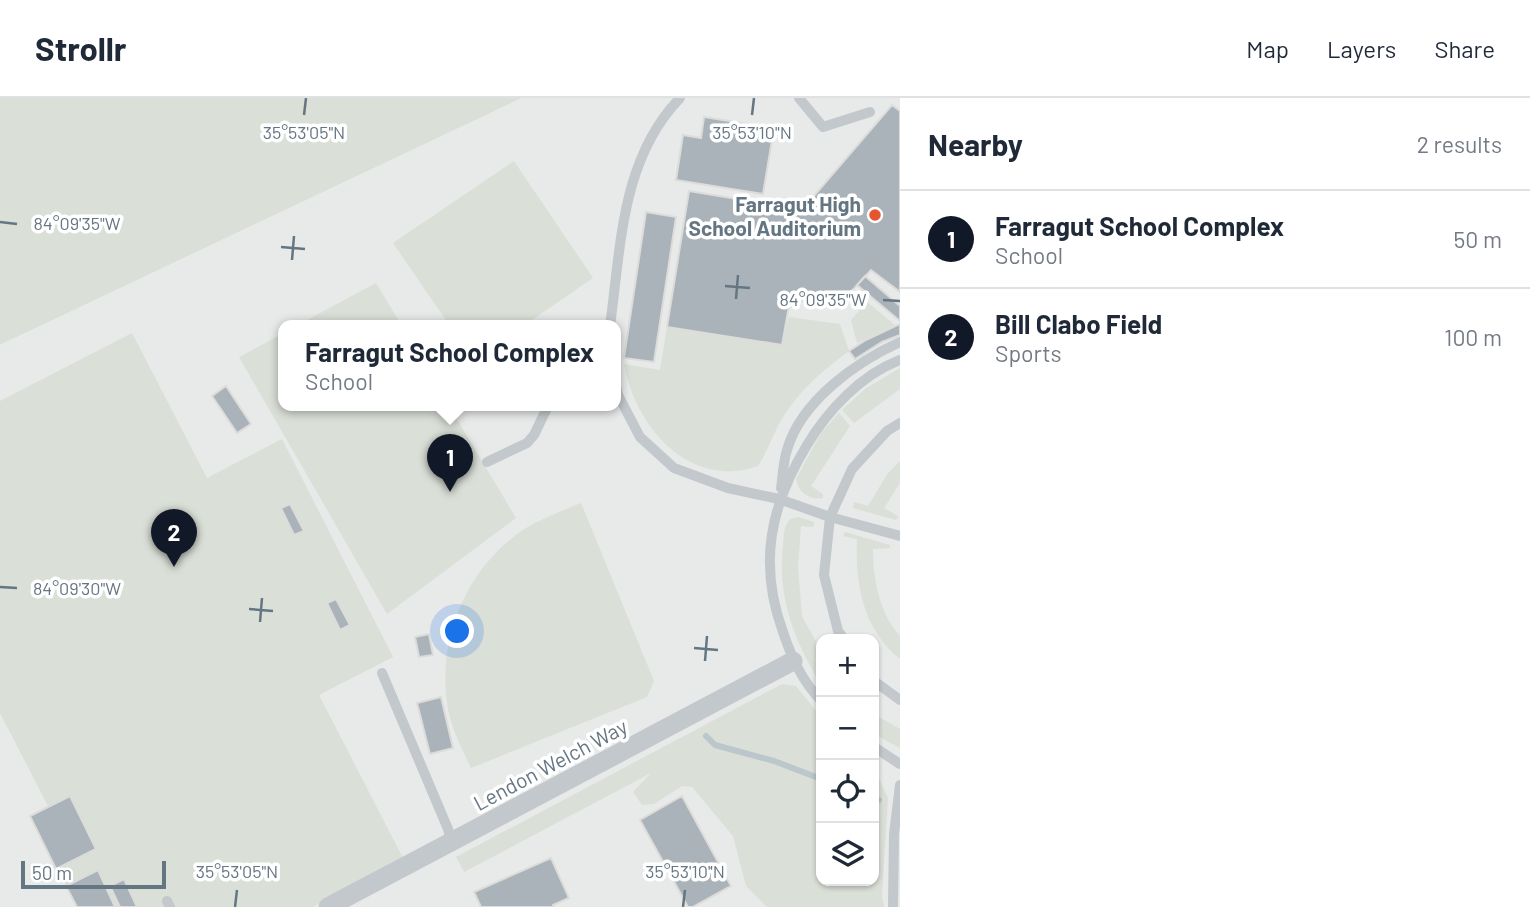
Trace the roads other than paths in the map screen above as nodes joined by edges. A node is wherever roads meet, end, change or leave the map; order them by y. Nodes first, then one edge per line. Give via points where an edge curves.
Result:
1 (680, 98) edge
2 (799, 98) edge
3 (870, 112) dead end
4 (611, 320) edge
5 (900, 342) edge
6 (900, 360) edge
7 (621, 401) edge
8 (546, 411) edge
9 (900, 423) edge
10 (487, 462) dead end
11 (779, 499) junction
12 (830, 516) junction
13 (900, 536) edge
14 (840, 634) edge
15 (793, 661) junction
16 (382, 673) dead end
17 (879, 685) edge
18 (818, 697) edge
19 (900, 700) edge
20 (879, 750) edge
21 (900, 764) edge
22 (900, 785) edge
23 (451, 842) junction
24 (328, 907) edge
25 (893, 907) edge

1 - 4 lane via 662,116 638,161 626,204
2 - 3 lane via 822,127
5 - 11 lane via 862,360 814,404 787,449
6 - 11 lane via 856,387 830,412 803,451
7 - 11 lane via 640,437 674,468 728,488
8 - 10 lane via 527,443
9 - 12 lane via 852,469
11 - 12 lane
11 - 15 lane via 771,529 769,580
12 - 13 lane
12 - 14 lane via 824,575
15 - 18 lane
15 - 23 street, Lendon Welch Way
16 - 23 lane
17 - 19 lane
20 - 21 lane
22 - 25 lane
23 - 24 street, Lendon Welch Way

